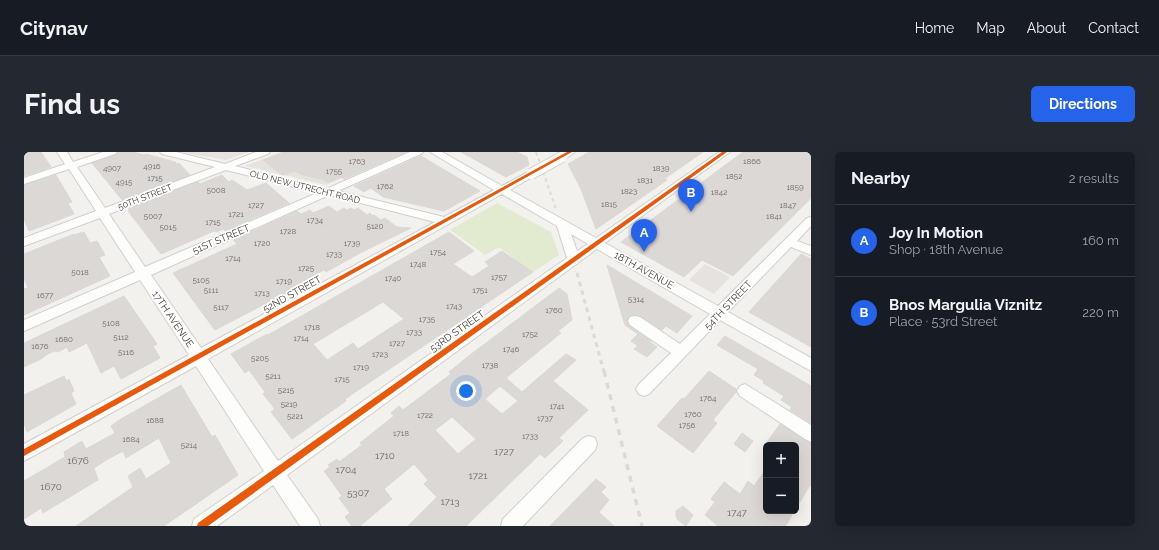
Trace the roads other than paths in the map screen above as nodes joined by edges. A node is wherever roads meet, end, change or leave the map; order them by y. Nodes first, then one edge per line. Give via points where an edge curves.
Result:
1 (62, 152) edge
2 (112, 152) edge
3 (165, 152) edge
4 (265, 152) edge
5 (418, 152) edge
6 (435, 152) edge
7 (725, 152) edge
8 (566, 154) edge
9 (71, 165) junction
10 (225, 167) junction
11 (24, 180) edge
12 (502, 190) junction
13 (328, 192) junction
14 (102, 213) junction
15 (445, 221) junction
16 (562, 224) junction
17 (809, 226) edge
18 (24, 242) edge
19 (790, 242) junction
20 (596, 244) junction
21 (811, 251) edge
22 (574, 260) junction
23 (142, 273) junction
24 (720, 313) junction
25 (635, 321) dead end
26 (24, 326) edge
27 (681, 352) junction
28 (198, 357) junction
29 (811, 365) edge
30 (644, 390) dead end
31 (745, 390) dead end
32 (811, 434) edge
33 (589, 444) dead end
34 (24, 453) edge
35 (276, 473) junction
36 (201, 526) edge
37 (311, 526) edge
38 (510, 526) edge

1 - 9 street, 17TH AVENUE
2 - 9 street
3 - 10 street, OLD NEW UTRECHT ROAD
4 - 10 street, 50TH STREET
5 - 13 street, 51ST STREET
6 - 12 street, 18TH AVENUE
7 - 20 street, 53RD STREET
8 - 12 street, 52ND STREET, bridge
9 - 11 street
9 - 14 street, 17TH AVENUE
10 - 13 street, OLD NEW UTRECHT ROAD
10 - 14 street, 50TH STREET
12 - 15 street, 52ND STREET
12 - 16 street, 18TH AVENUE
13 - 15 street, OLD NEW UTRECHT ROAD
13 - 23 street, 51ST STREET
14 - 18 street, 50TH STREET
14 - 23 street, 17TH AVENUE
15 - 28 street, 52ND STREET
16 - 20 street, 18TH AVENUE
16 - 22 street
17 - 19 street, 54TH STREET
19 - 21 street
19 - 24 street, 54TH STREET
20 - 22 street, 53RD STREET
20 - 24 street, 18TH AVENUE
22 - 35 street, 53RD STREET
23 - 26 street, 51ST STREET
23 - 28 street, 17TH AVENUE
24 - 27 street, 54TH STREET
24 - 29 street, 18TH AVENUE
25 - 27 street
27 - 30 street, 54TH STREET
28 - 34 street, 52ND STREET
28 - 35 street, 17TH AVENUE
31 - 32 street
33 - 38 street
35 - 36 street, 53RD STREET
35 - 37 street, 17TH AVENUE

